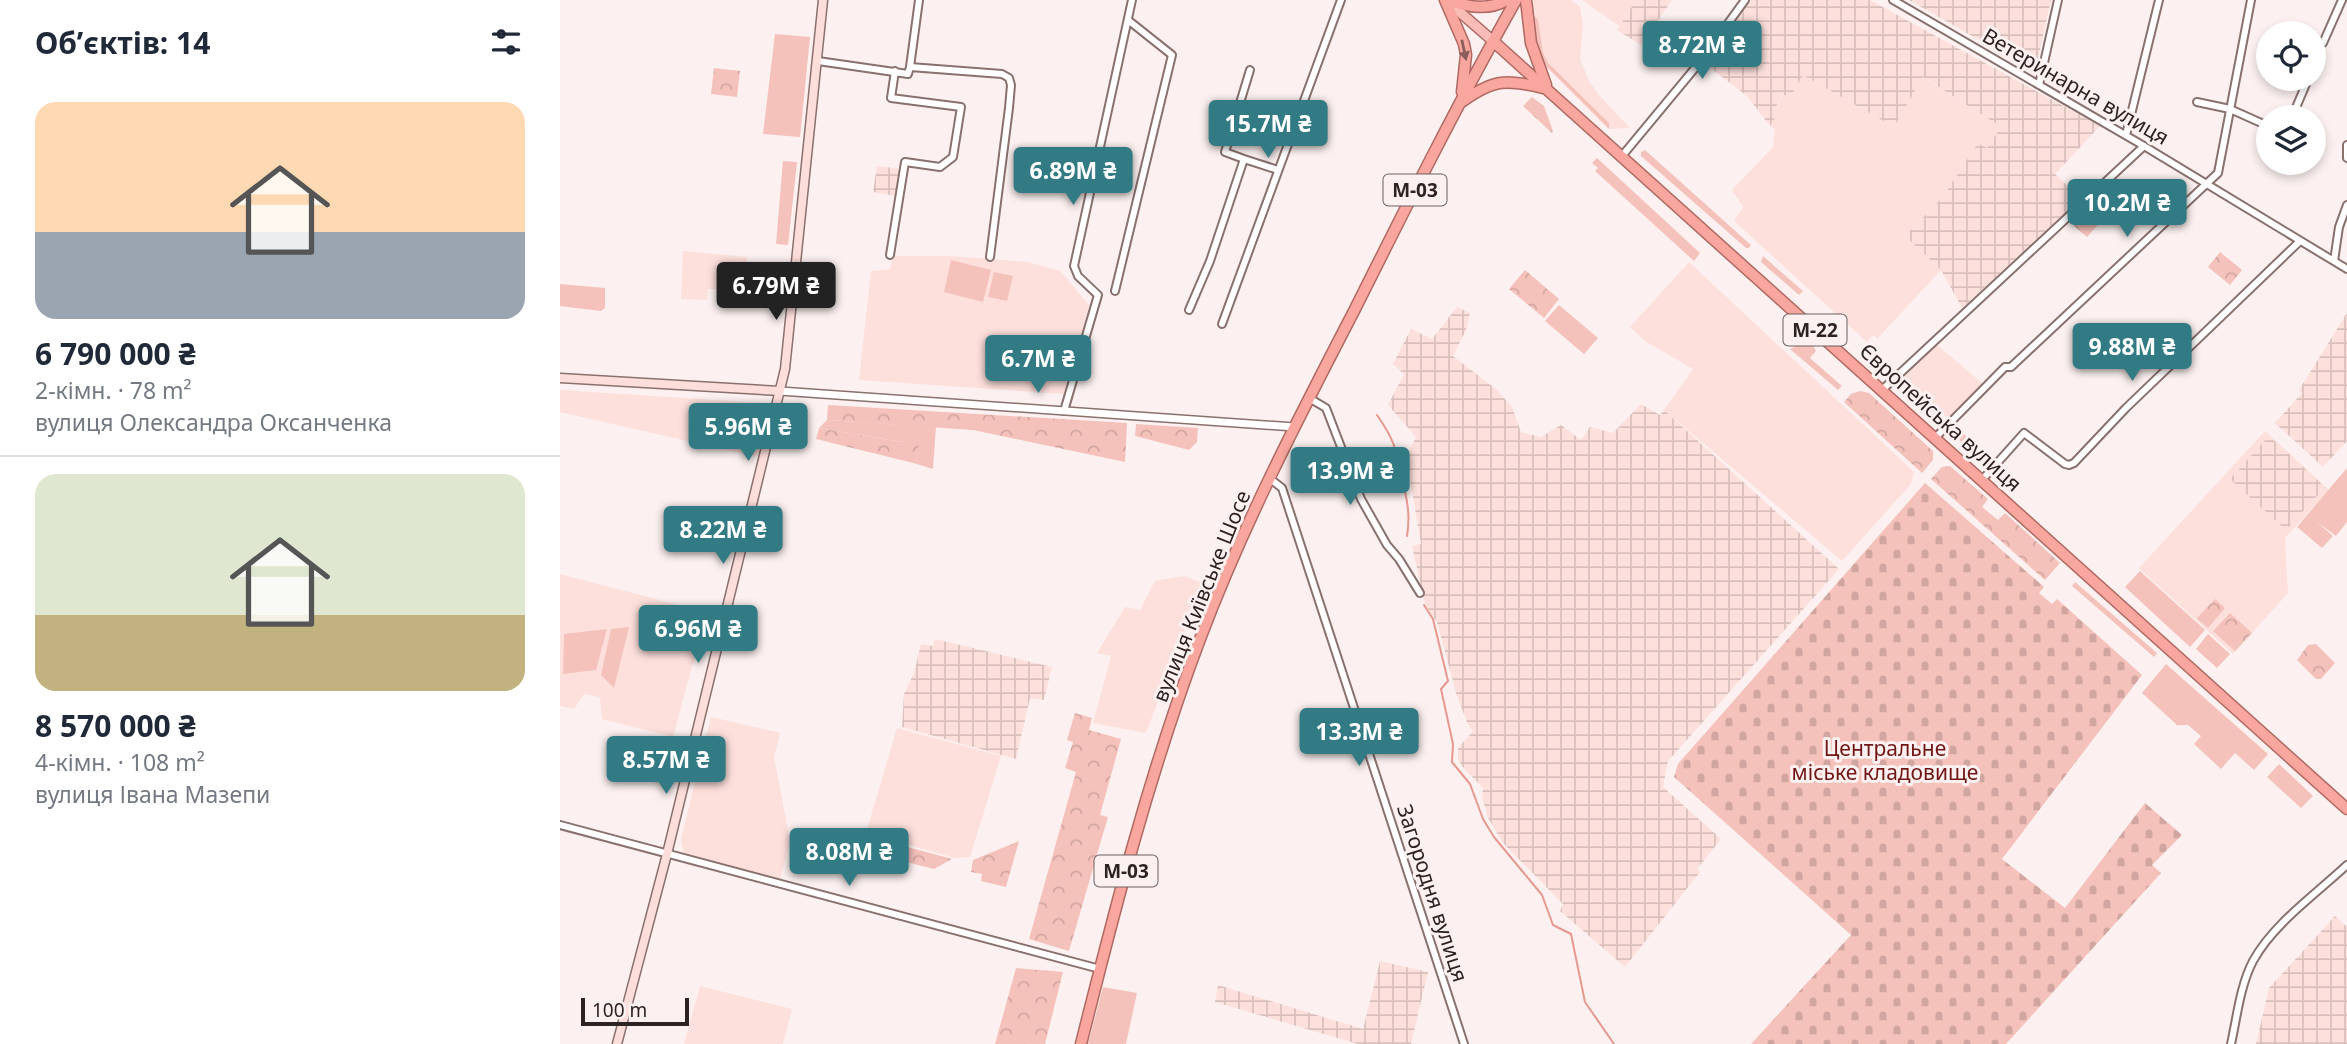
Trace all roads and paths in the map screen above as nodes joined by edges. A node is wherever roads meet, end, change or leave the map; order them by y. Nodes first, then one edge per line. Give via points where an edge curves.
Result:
1 (823, 0) edge
2 (919, 0) edge
3 (1132, 0) edge
4 (1341, 0) edge
5 (1446, 0) edge
6 (1507, 0) edge
7 (1516, 0) edge
8 (1526, 0) edge
9 (1745, 0) edge
10 (1893, 0) edge
11 (2058, 0) edge
12 (2159, 0) edge
13 (2251, 0) edge
14 (2342, 0) edge
15 (1128, 20) junction
16 (2326, 36) edge
17 (1493, 41) junction
18 (818, 61) junction
19 (910, 67) junction
20 (1250, 70) dead end
21 (895, 71) junction
22 (2039, 85) junction
23 (1547, 89) junction
24 (2197, 102) dead end
25 (1460, 103) junction
26 (2230, 109) junction
27 (2256, 121) edge
28 (2126, 135) junction
29 (2347, 145) edge
30 (2144, 146) junction
31 (1622, 156) junction
32 (2347, 158) edge
33 (1244, 159) junction
34 (1278, 170) junction
35 (2206, 184) junction
36 (2347, 205) edge
37 (2300, 241) junction
38 (891, 255) dead end
39 (990, 257) dead end
40 (2334, 261) junction
41 (2347, 269) edge
42 (1115, 291) dead end
43 (1189, 310) dead end
44 (1222, 324) dead end
45 (560, 378) edge
46 (1882, 390) junction
47 (780, 391) junction
48 (1309, 398) junction
49 (1064, 411) junction
50 (1294, 427) junction
51 (1935, 438) junction
52 (1269, 478) junction
53 (1982, 480) junction
54 (1420, 593) dead end
55 (2347, 809) edge
56 (560, 825) edge
57 (667, 854) junction
58 (2347, 865) edge
59 (1100, 969) junction
60 (617, 1044) edge
61 (1080, 1044) edge
62 (1464, 1044) edge
63 (2231, 1044) edge

1 - 18 main road
2 - 19 street
3 - 15 street
4 - 34 street
5 - 6 highway via 1486,7
5 - 17 main road, Європейська вулиця
5 -> 25 highway via 1466,55
7 - 17 highway, вулиця Київське Шосе / М-03
8 - 23 highway via 1531,43
9 - 31 street
10 - 22 street, Ветеринарна вулиця
11 - 22 street
12 - 28 street
13 - 26 street
14 - 16 street
15 - 42 street via 1172,55
15 - 49 street via 1074,266 1098,295
17 - 23 highway, Європейська вулиця / М-22
17 - 25 highway, вулиця Київське Шосе / М-03
18 - 21 street
18 - 47 main road
19 - 21 street via 908,74
19 - 39 street via 1009,78
20 - 33 street via 1224,152
21 - 38 street via 891,98 961,107 953,157 940,167 905,162
22 - 28 street, Ветеринарна вулиця
23 - 25 highway via 1501,81
23 - 31 highway, Європейська вулиця / М-22
24 - 26 street
25 - 48 highway, вулиця Київське Шосе / М-03
26 - 27 street
26 - 35 street via 2218,173
28 - 30 street, Ветеринарна вулиця
29 - 32 street
30 - 35 street, Ветеринарна вулиця
30 - 46 street
31 - 46 highway, Європейська вулиця / М-22
33 - 34 street
33 - 43 street
34 - 44 street
35 - 37 street, Ветеринарна вулиця
35 - 51 street via 2011,367 2004,367
36 - 40 street
37 - 40 street, Ветеринарна вулиця
37 - 53 street via 2074,463 2065,464 2024,433
40 - 41 street, Ветеринарна вулиця
45 - 47 main road
46 - 51 highway, Європейська вулиця / М-22
47 - 49 street
47 - 57 main road
48 - 50 highway, вулиця Київське Шосе / М-03
48 - 54 street via 1326,408 1361,499
49 - 50 street
50 - 52 highway, вулиця Київське Шосе / М-03
51 - 53 highway, Європейська вулиця / М-22
52 - 59 highway, вулиця Київське Шосе / М-03 via 1184,682 1144,806
52 - 62 street, Загородня вулиця via 1282,488
53 - 55 highway, Європейська вулиця / М-22
56 - 57 street
57 - 59 street
57 - 60 main road
58 - 63 street via 2269,937 2252,962
59 - 61 highway, вулиця Київське Шосе / М-03

